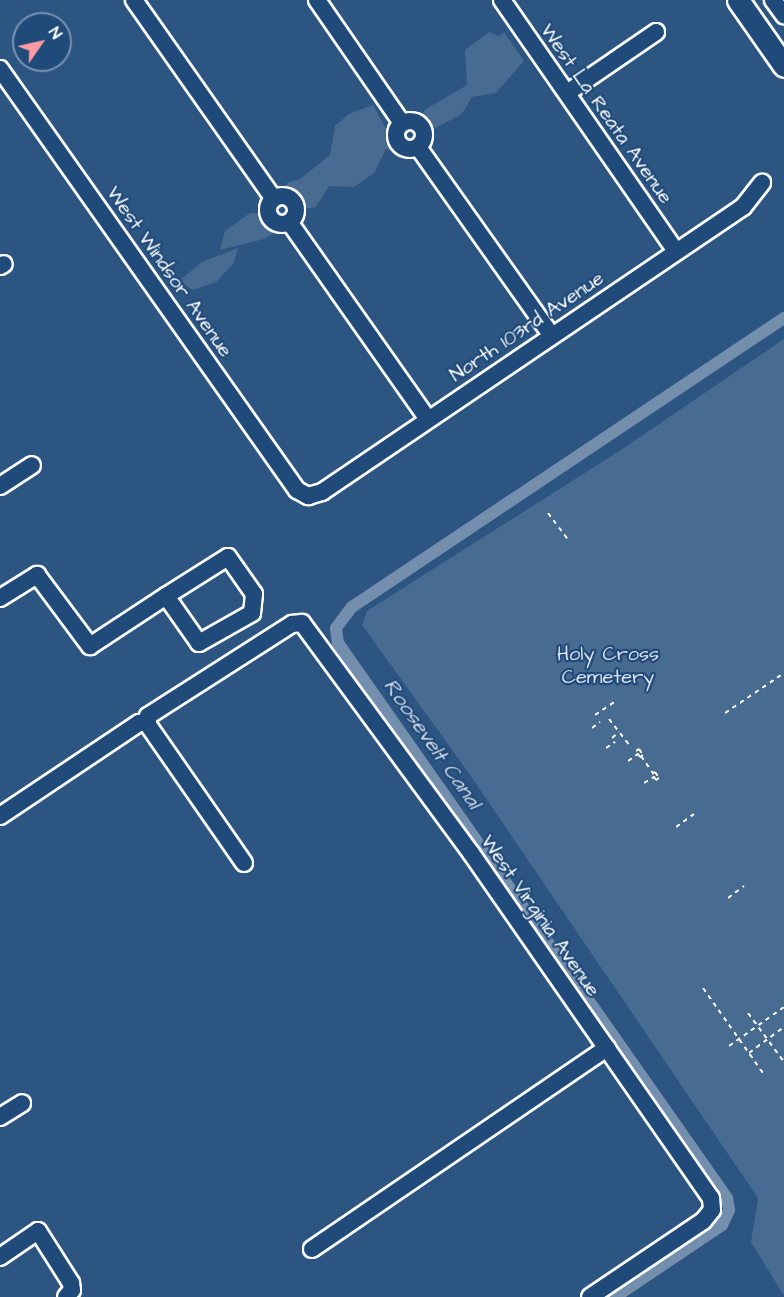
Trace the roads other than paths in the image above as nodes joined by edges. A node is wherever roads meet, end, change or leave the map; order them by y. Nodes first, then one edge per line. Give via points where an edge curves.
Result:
1 (134, 0) edge
2 (317, 0) edge
3 (501, 0) edge
4 (738, 0) edge
5 (773, 0) edge
6 (784, 15) edge
7 (656, 32) dead end
8 (784, 66) edge
9 (0, 69) edge
10 (567, 93) junction
11 (762, 183) dead end
12 (676, 251) junction
13 (551, 335) junction
14 (428, 419) junction
15 (32, 465) dead end
16 (0, 486) edge
17 (308, 496) joint
18 (166, 596) junction
19 (0, 598) edge
20 (148, 719) junction
21 (0, 816) edge
22 (244, 862) dead end
23 (607, 1048) junction
24 (22, 1103) dead end
25 (0, 1117) edge
26 (312, 1249) dead end
27 (0, 1257) edge
28 (66, 1297) edge
29 (590, 1297) edge

1 - 14 street via 274,199 268,212 272,221 281,225 290,222
2 - 13 street via 402,123 396,134 399,143 406,148 418,147
3 - 10 street, West La Reata Avenue
4 - 8 main road
5 - 6 street
7 - 10 street
9 - 17 street, West Windsor Avenue via 297,489
10 - 12 street, West La Reata Avenue
11 - 12 street, North 103rd Avenue via 743,207
12 - 13 street, North 103rd Avenue
13 - 14 street, North 103rd Avenue
14 - 17 street, North 103rd Avenue via 322,492
15 - 16 street
18 - 18 street via 228,557 254,594 252,613 199,643
18 - 19 street via 90,646 37,575
20 - 21 street
20 - 22 street
20 - 23 street, West Virginia Avenue via 292,624 302,623 471,853
23 - 26 street
23 - 29 street, West Virginia Avenue via 711,1198 712,1210 703,1221
24 - 25 street
27 - 28 street via 38,1231 72,1283

